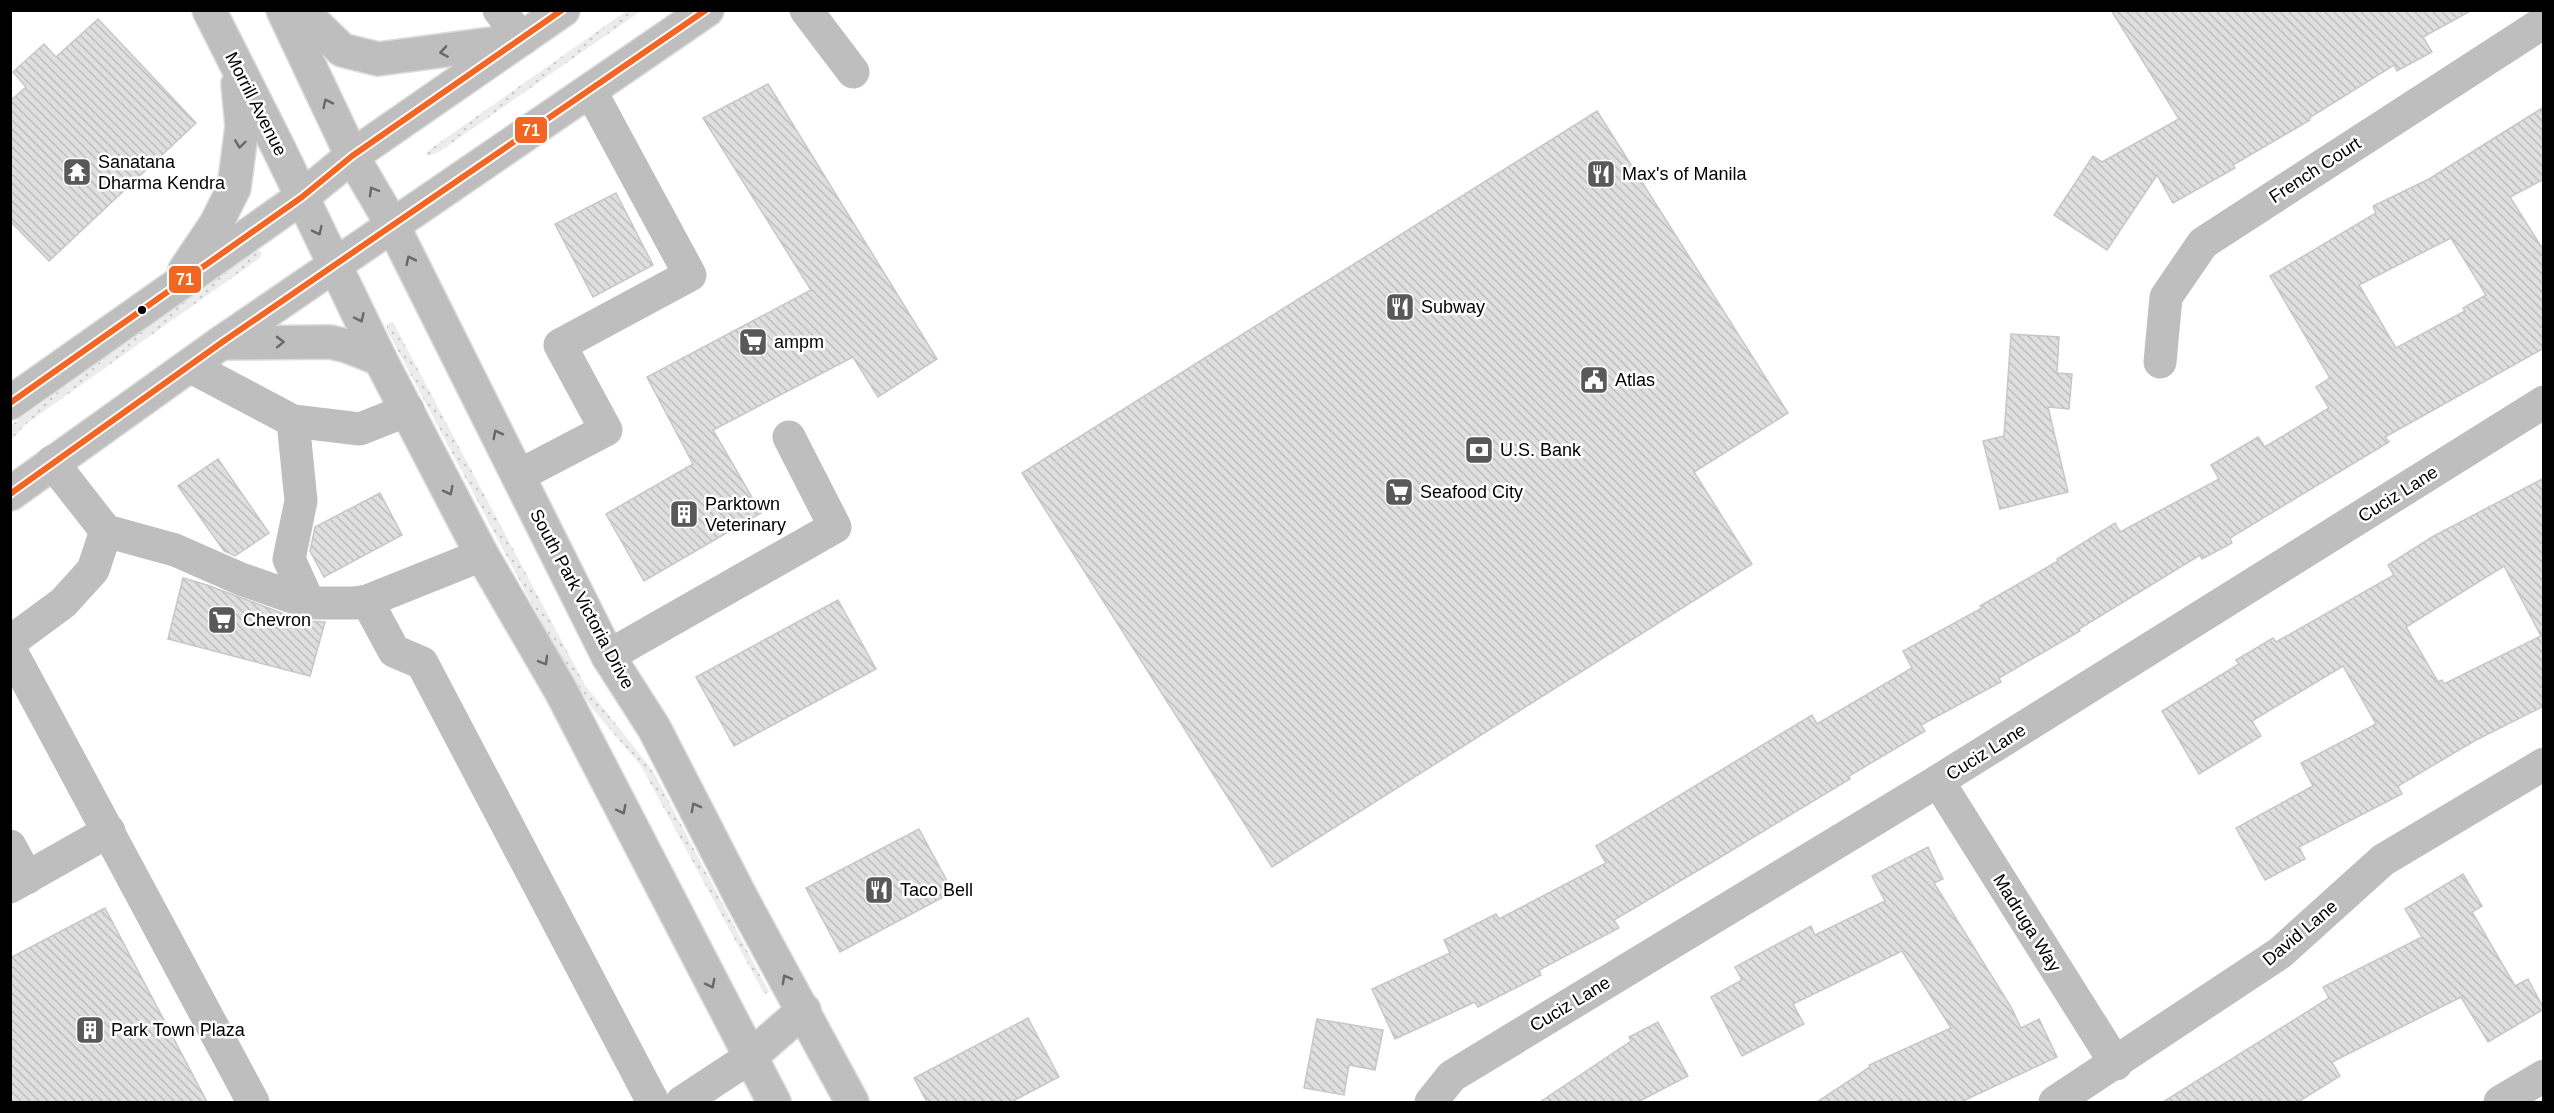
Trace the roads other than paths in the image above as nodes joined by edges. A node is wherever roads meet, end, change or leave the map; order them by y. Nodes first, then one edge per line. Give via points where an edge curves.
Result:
1 (209, 10) edge
2 (283, 10) edge
3 (301, 10) edge
4 (499, 10) edge
5 (563, 10) edge
6 (707, 10) edge
7 (806, 10) edge
8 (2541, 20) edge
9 (522, 39) junction
10 (236, 65) junction
11 (853, 72) dead end
12 (590, 90) junction
13 (352, 156) junction
14 (302, 197) junction
15 (393, 226) junction
16 (335, 265) junction
17 (173, 287) junction
18 (221, 343) junction
19 (380, 359) junction
20 (2160, 362) dead end
21 (189, 366) junction
22 (2544, 402) edge
23 (10, 403) edge
24 (408, 410) junction
25 (292, 421) junction
26 (789, 437) dead end
27 (52, 462) junction
28 (518, 476) junction
29 (10, 494) edge
30 (106, 531) junction
31 (482, 555) junction
32 (367, 601) junction
33 (309, 603) junction
34 (13, 656) edge
35 (608, 656) junction
36 (2544, 764) edge
37 (1938, 782) junction
38 (109, 831) junction
39 (10, 846) edge
40 (19, 883) edge
41 (804, 1010) junction
42 (749, 1058) junction
43 (2116, 1064) junction
44 (2544, 1076) edge
45 (253, 1102) edge
46 (653, 1102) edge
47 (682, 1102) edge
48 (774, 1102) edge
49 (852, 1102) edge
50 (1431, 1102) edge
51 (2055, 1102) edge
52 (2500, 1102) edge

1 - 10 main road, Morrill Avenue
13 -> 2 main road
9 -> 3 main road via 378,59 342,50
4 - 9 main road
5 - 9 main road
6 - 12 main road
7 - 11 main road
8 - 20 main road, French Court via 2203,243 2166,297
9 - 13 main road
10 - 14 main road, Morrill Avenue
10 -> 17 main road via 242,126 234,188 216,224
12 - 15 main road
12 - 28 main road via 690,276 560,345 606,430
13 - 14 main road
15 -> 13 main road, South Park Victoria Drive
14 -> 16 main road
14 - 17 main road
15 - 16 main road
28 -> 15 main road, South Park Victoria Drive
16 - 18 main road
16 -> 19 main road
17 - 23 main road
18 -> 19 main road via 330,342
18 - 21 main road
19 - 24 main road
21 - 25 main road
21 - 27 main road
22 - 37 main road, Cuciz Lane
24 - 25 main road via 360,429
24 -> 31 main road
25 - 33 main road via 301,501 289,559
26 - 35 main road via 835,526
27 - 29 main road
27 - 30 main road
28 - 35 main road, South Park Victoria Drive
30 - 33 main road via 175,550
30 - 34 main road via 93,570
31 - 32 main road
31 -> 42 main road via 561,691
32 - 33 main road
32 - 46 main road via 394,651 422,663
34 - 38 main road
41 -> 35 main road, South Park Victoria Drive via 654,728
36 - 43 main road, David Lane via 2383,860 2280,953
37 - 43 main road, Madruga Way
37 - 50 main road, Cuciz Lane via 1452,1076
38 - 40 main road
38 - 45 main road
39 - 40 main road
41 - 42 main road
41 - 49 main road, South Park Victoria Drive
42 - 47 main road
42 - 48 main road
43 - 51 main road, David Lane
44 - 52 main road

